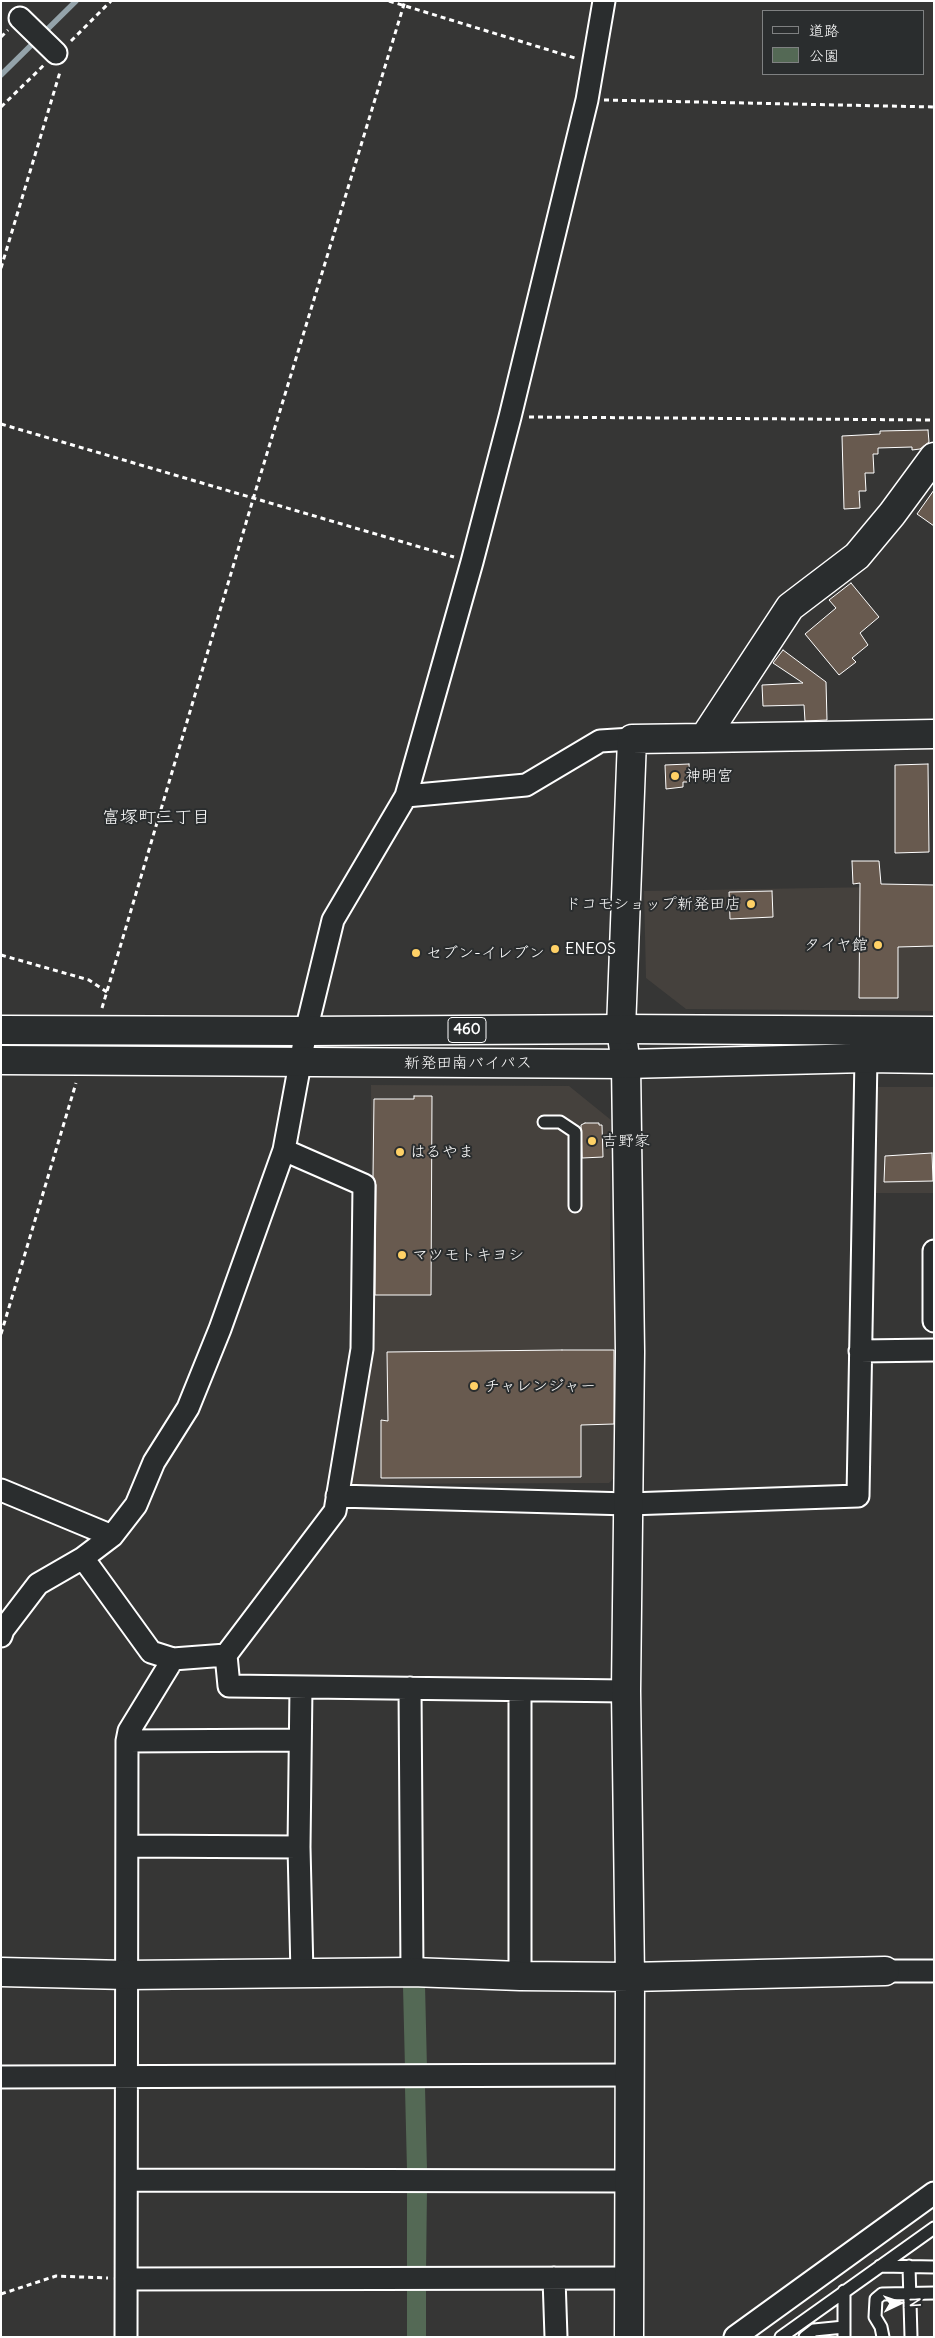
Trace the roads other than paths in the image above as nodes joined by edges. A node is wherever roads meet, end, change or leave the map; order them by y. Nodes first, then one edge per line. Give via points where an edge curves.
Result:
1 (604, 1) edge
2 (20, 18) dead end
3 (58, 62) road end
4 (934, 457) edge
5 (934, 734) edge
6 (704, 738) junction
7 (632, 740) junction
8 (406, 796) junction
9 (621, 1029) junction
10 (1, 1030) edge
11 (306, 1031) junction
12 (934, 1031) edge
13 (866, 1058) junction
14 (934, 1059) edge
15 (1, 1060) edge
16 (300, 1062) junction
17 (626, 1064) junction
18 (544, 1122) dead end
19 (284, 1150) junction
20 (575, 1206) dead end
21 (934, 1251) edge
22 (934, 1321) edge
23 (934, 1350) edge
24 (860, 1351) junction
25 (1, 1490) edge
26 (337, 1496) junction
27 (629, 1504) junction
28 (112, 1536) junction
29 (83, 1558) junction
30 (1, 1636) edge
31 (226, 1655) junction
32 (173, 1659) junction
33 (301, 1687) junction
34 (410, 1688) junction
35 (520, 1690) junction
36 (626, 1691) junction
37 (300, 1740) junction
38 (127, 1741) junction
39 (127, 1846) junction
40 (299, 1847) junction
41 (885, 1971) joint
42 (934, 1971) edge
43 (1, 1972) edge
44 (412, 1972) junction
45 (302, 1974) junction
46 (126, 1975) junction
47 (520, 1976) junction
48 (630, 1977) junction
49 (630, 2075) junction
50 (1, 2077) edge
51 (127, 2077) junction
52 (127, 2180) junction
53 (629, 2180) junction
54 (934, 2193) edge
55 (934, 2228) edge
56 (880, 2266) junction
57 (909, 2266) junction
58 (934, 2266) edge
59 (554, 2278) junction
60 (629, 2278) junction
61 (126, 2279) junction
62 (844, 2291) junction
63 (910, 2293) junction
64 (934, 2293) edge
65 (844, 2332) edge
66 (126, 2337) edge
67 (556, 2337) edge
68 (629, 2337) edge
69 (735, 2337) edge
70 (781, 2337) edge
71 (805, 2337) edge
72 (883, 2337) edge
73 (911, 2337) edge

1 - 8 street via 587,100 510,417
2 - 3 street
4 - 6 main road via 857,556 790,607
5 - 6 main road
6 - 7 main road
7 - 8 street via 600,741 526,785
7 - 9 main road
8 - 11 street via 333,920
9 - 11 main road, 新発田南バイパス / 460
9 - 12 main road, 新発田南バイパス / 460
9 - 17 main road
10 - 11 main road, 新発田南バイパス / 460
11 - 16 street
13 - 14 main road, 新発田南バイパス / 460
13 - 17 main road, 新発田南バイパス / 460
13 - 24 street
15 - 16 main road, 新発田南バイパス / 460
16 - 17 main road, 新発田南バイパス / 460
16 - 19 street
17 - 27 main road
18 - 20 lane via 560,1122 575,1132
19 - 26 street via 364,1185 362,1349
19 - 28 street via 188,1408 154,1462 136,1505
21 - 22 street
23 - 24 street
24 - 27 street via 858,1496
25 - 28 street
26 - 27 street
26 - 31 street via 335,1511
27 - 36 main road
28 - 29 street
29 - 30 street via 38,1584
29 - 32 street via 151,1652
31 - 32 street
31 - 33 street via 230,1686
32 - 38 street via 129,1731
33 - 34 street
33 - 37 street
34 - 35 street
34 - 44 street
35 - 36 street
35 - 47 street
36 - 48 main road
37 - 38 street
37 - 40 street
38 - 39 street
39 - 40 street
39 - 46 street
40 - 45 street
41 - 42 street
41 - 48 main road
43 - 46 main road
44 - 45 main road
44 - 47 main road
45 - 46 main road
46 - 51 street
47 - 48 main road
48 - 49 main road
49 - 51 street
49 - 53 main road
50 - 51 street
51 - 52 street
52 - 53 street
52 - 61 street
53 - 60 main road
54 - 69 street
55 - 56 lane
56 - 57 lane
56 - 62 lane
57 - 58 lane
57 - 63 lane
59 - 60 street
59 - 61 street
59 - 67 street
60 - 68 main road
61 - 66 street
62 - 65 lane
62 - 70 lane
63 - 64 lane
63 - 72 lane via 882,2294 876,2298 875,2317
63 - 73 lane
65 - 71 lane via 814,2330

